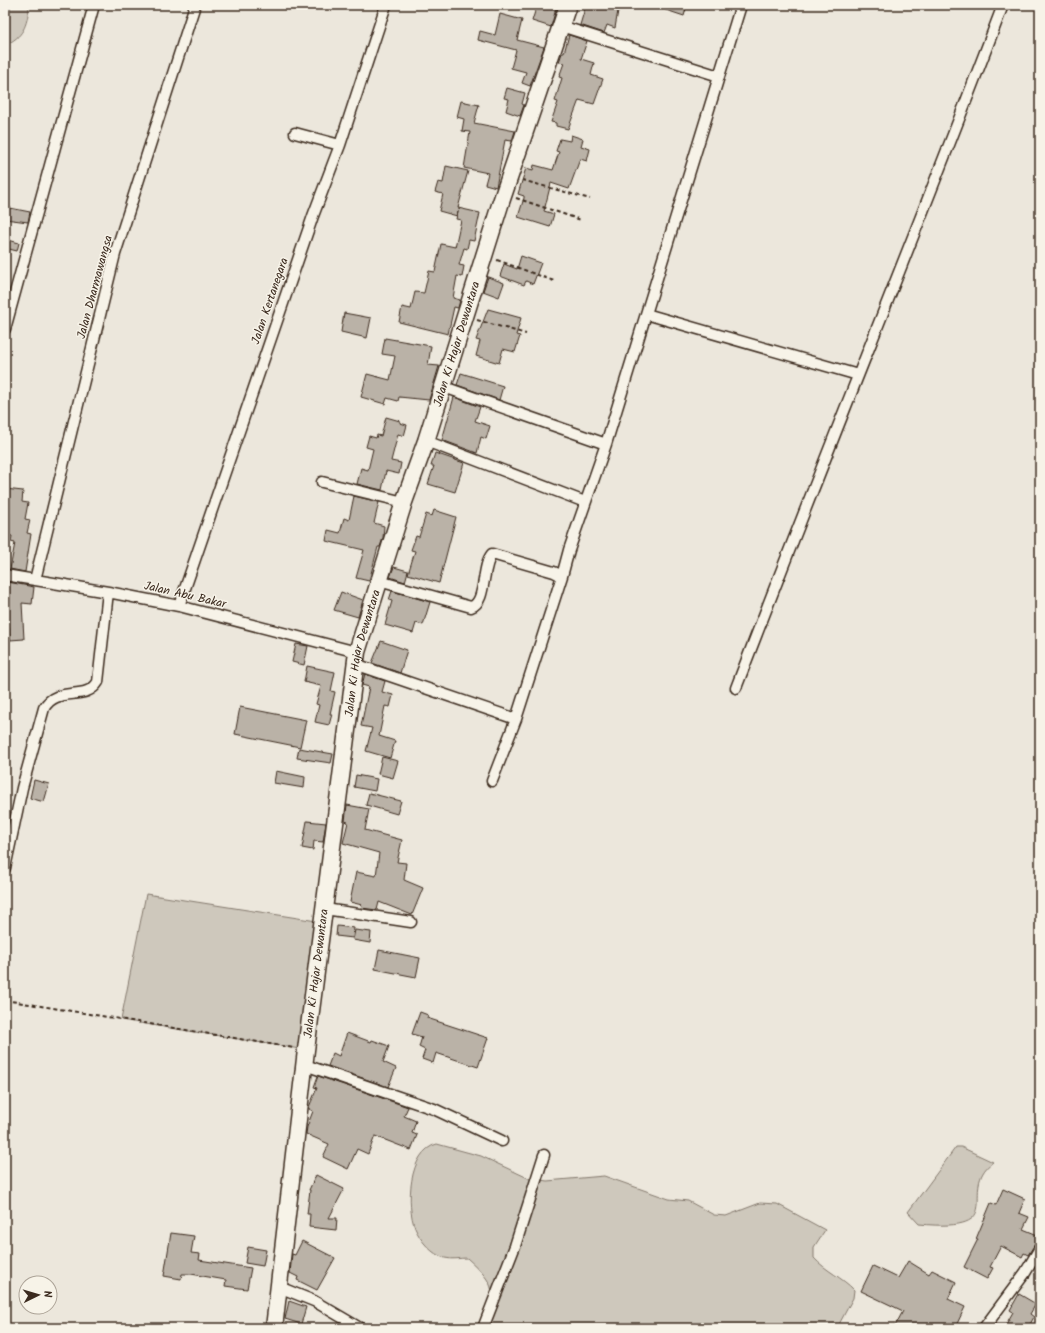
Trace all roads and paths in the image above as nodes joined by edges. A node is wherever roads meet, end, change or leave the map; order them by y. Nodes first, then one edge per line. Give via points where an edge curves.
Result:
1 (94, 5) edge
2 (195, 5) edge
3 (386, 5) edge
4 (568, 5) edge
5 (741, 5) edge
6 (1003, 5) edge
7 (561, 26) junction
8 (719, 76) junction
9 (295, 133) dead end
10 (340, 145) junction
11 (510, 176) junction
12 (504, 194) junction
13 (590, 199) dead end
14 (581, 220) dead end
15 (484, 256) junction
16 (554, 281) dead end
17 (646, 314) junction
18 (465, 316) junction
19 (5, 329) edge
20 (526, 334) dead end
21 (858, 375) junction
22 (444, 387) junction
23 (426, 441) junction
24 (606, 444) junction
25 (322, 482) dead end
26 (404, 502) junction
27 (585, 502) junction
28 (5, 575) edge
29 (562, 576) junction
30 (35, 580) junction
31 (379, 581) junction
32 (108, 592) junction
33 (180, 606) junction
34 (356, 658) junction
35 (736, 688) dead end
36 (516, 719) junction
37 (492, 782) dead end
38 (5, 868) edge
39 (325, 909) junction
40 (410, 922) dead end
41 (5, 1000) edge
42 (305, 1057) junction
43 (502, 1141) dead end
44 (544, 1155) dead end
45 (1040, 1248) edge
46 (279, 1287) junction
47 (274, 1328) edge
48 (360, 1328) edge
49 (483, 1328) edge
50 (984, 1328) edge

1 - 19 street
2 - 30 street, Jalan Dharmawangsa via 116,254
3 - 10 street, Jalan Kertanegara
4 - 7 main road, Jalan Ki Hajar Dewantara
5 - 8 street
6 - 21 street
7 - 8 street
7 - 11 main road, Jalan Ki Hajar Dewantara
8 - 17 street
9 - 10 street
10 - 33 street, Jalan Kertanegara via 313,216
11 - 12 main road, Jalan Ki Hajar Dewantara
11 - 13 path
12 - 14 path
12 - 15 main road, Jalan Ki Hajar Dewantara
15 - 16 path
15 - 18 main road, Jalan Ki Hajar Dewantara
17 - 21 street
17 - 24 street
18 - 20 path
18 - 22 main road, Jalan Ki Hajar Dewantara
21 - 35 street
22 - 23 main road, Jalan Ki Hajar Dewantara
22 - 24 street
23 - 26 main road, Jalan Ki Hajar Dewantara
23 - 27 street
24 - 27 street
25 - 26 street
26 - 31 main road, Jalan Ki Hajar Dewantara
27 - 29 street
28 - 30 street, Jalan Abu Bakar
29 - 31 street via 492,554 486,568 480,599 471,607
29 - 36 street
30 - 32 street, Jalan Abu Bakar
31 - 34 main road, Jalan Ki Hajar Dewantara
32 - 33 street, Jalan Abu Bakar
32 - 38 street via 98,682 95,688 88,691 49,699 44,708 22,788
33 - 34 street, Jalan Abu Bakar
34 - 36 street, Jalan Abu Bakar
34 - 39 main road, Jalan Ki Hajar Dewantara
36 - 37 street
39 - 40 street
39 - 42 main road, Jalan Ki Hajar Dewantara
41 - 42 path
42 - 43 street via 434,1108
42 - 46 main road, Jalan Ki Hajar Dewantara
44 - 49 street via 515,1246
45 - 50 street via 1025,1274
46 - 47 main road, Jalan Ki Hajar Dewantara
46 - 48 street via 314,1301

